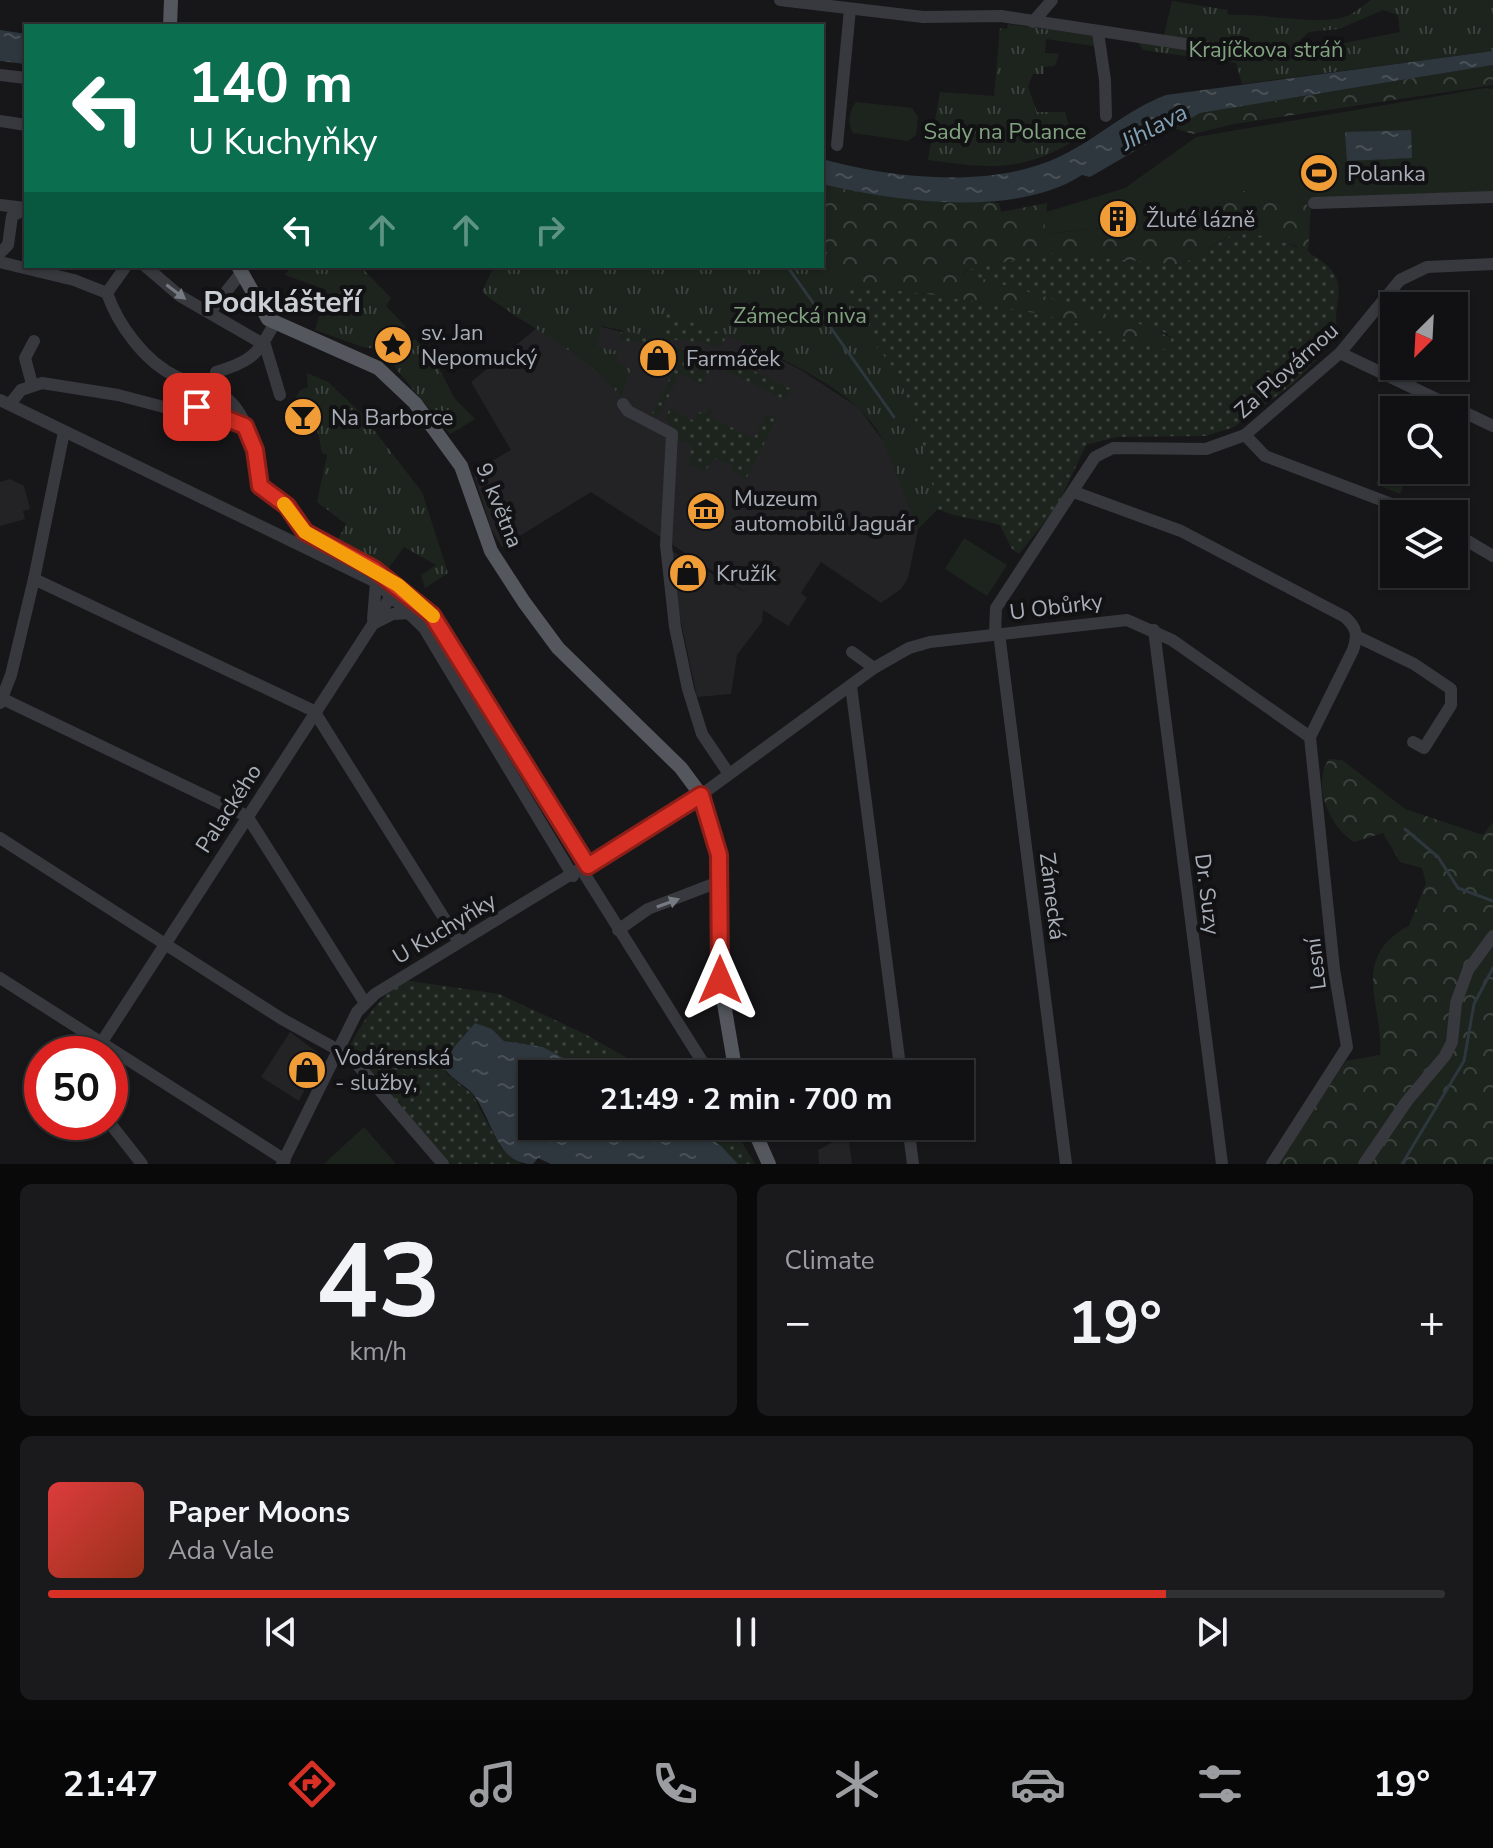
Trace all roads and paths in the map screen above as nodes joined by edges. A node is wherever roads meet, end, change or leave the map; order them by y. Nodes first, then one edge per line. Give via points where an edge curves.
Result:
1 (171, 0) edge
2 (780, 0) edge
3 (1052, 0) edge
4 (850, 9) junction
5 (1033, 22) junction
6 (170, 24) edge
7 (1098, 32) junction
8 (1251, 54) dead end
9 (0, 75) edge
10 (24, 78) edge
11 (1106, 116) dead end
12 (0, 121) edge
13 (24, 125) edge
14 (837, 145) dead end
15 (1493, 197) edge
16 (1314, 203) dead end
17 (0, 205) edge
18 (24, 209) edge
19 (24, 210) edge
20 (0, 253) edge
21 (0, 262) edge
22 (1493, 264) edge
23 (24, 268) edge
24 (25, 268) edge
25 (125, 268) edge
26 (147, 268) edge
27 (239, 270) edge
28 (107, 293) junction
29 (210, 312) junction
30 (274, 324) junction
31 (34, 341) dead end
32 (265, 345) junction
33 (1340, 353) junction
34 (216, 372) dead end
35 (32, 384) junction
36 (280, 395) dead end
37 (5, 402) edge
38 (623, 404) dead end
39 (245, 426) junction
40 (1493, 426) edge
41 (64, 432) junction
42 (1245, 435) junction
43 (1074, 492) junction
44 (1386, 500) edge
45 (1468, 541) edge
46 (1493, 556) edge
47 (34, 579) junction
48 (376, 582) junction
49 (395, 590) junction
50 (412, 613) junction
51 (372, 624) junction
52 (1154, 630) junction
53 (997, 633) junction
54 (1356, 636) junction
55 (852, 652) dead end
56 (874, 668) junction
57 (851, 686) junction
58 (2, 701) edge
59 (314, 711) junction
60 (1310, 737) junction
61 (1413, 742) dead end
62 (729, 774) junction
63 (701, 795) junction
64 (247, 816) junction
65 (0, 838) edge
66 (581, 870) junction
67 (721, 881) junction
68 (618, 930) junction
69 (1493, 936) edge
70 (459, 942) junction
71 (165, 943) junction
72 (0, 978) edge
73 (365, 1003) junction
74 (92, 1036) edge
75 (105, 1036) edge
76 (337, 1050) junction
77 (128, 1060) edge
78 (703, 1060) edge
79 (733, 1060) edge
80 (899, 1060) edge
81 (123, 1140) edge
82 (758, 1140) edge
83 (910, 1140) edge
84 (283, 1162) edge
85 (142, 1164) edge
86 (443, 1164) edge
87 (769, 1164) edge
88 (913, 1164) edge
89 (1066, 1164) edge
90 (1222, 1164) edge
91 (1272, 1164) edge
92 (1364, 1164) edge

1 - 6 main road
2 - 4 street
3 - 5 street
4 - 5 street
4 - 14 street
5 - 7 street
7 - 8 street
7 - 11 street
9 - 10 street
12 - 13 street
15 - 16 street
17 - 18 street
19 - 20 street via 12,216 8,245
21 - 23 street
22 - 33 street, Za Plovárnou via 1427,267 1400,280
24 - 28 street
25 - 28 street
26 -> 29 street via 180,296
27 - 29 street
27 - 30 main road
28 - 39 street via 114,313 150,357 173,375 219,392
29 - 32 street
30 - 32 street
30 - 63 main road, 9. května via 378,368 402,388 461,466 491,551 524,602 558,648 681,768
31 - 35 street via 25,358
32 - 34 street via 243,364
32 - 36 street
33 - 40 street
33 - 42 street, Za Plovárnou
35 - 37 street
35 - 39 street via 118,395 179,411 197,407
37 - 41 street
38 - 62 street via 672,434 666,545 675,627 702,734
39 - 49 street via 260,486 287,506 305,532
41 - 47 street
41 - 48 street
42 - 43 street, Za Plovárnou via 1206,449 1104,451 1088,466
42 - 44 street via 1265,456
43 - 53 street, Za Plovárnou via 996,608
43 - 54 street via 1193,537 1345,617
45 - 46 street
47 - 58 street
47 - 59 street
48 - 49 street
48 - 51 street
49 - 50 street
49 - 51 street, Palackého
49 - 66 street via 413,597 432,615
50 - 51 street via 393,614
50 - 66 street
51 - 59 street, Palackého
52 - 53 street, U Obůrky via 1116,619
52 - 60 street, U Obůrky
52 - 90 street, Dr. Suzy
53 - 56 street, U Obůrky via 930,642
53 - 89 street, Zámecká
54 - 60 street
54 - 61 street via 1451,689 1451,705 1424,748
55 - 56 street
56 - 57 street, U Obůrky
57 - 62 street, U Obůrky
57 - 80 street
58 - 64 street
59 - 64 street, Palackého
59 - 70 street
60 - 91 street, Lesní via 1347,1047
62 - 63 street, U Obůrky
63 - 66 street, U Kuchyňky
63 - 67 main road, 9. května via 715,833
64 - 71 street, Palackého
64 - 73 street
65 - 71 street
66 - 68 street
66 - 70 street, U Kuchyňky
68 -> 67 street via 648,909
67 - 79 main road, 9. května via 720,980
68 - 78 street
69 - 92 street via 1468,970 1445,1056
70 - 73 street, U Kuchyňky
71 - 75 street, Palackého
71 - 76 street
72 - 74 street
73 - 76 street, U Kuchyňky
76 - 84 street, U Kuchyňky
76 - 86 street via 361,1067
77 - 84 street
81 - 85 street
82 - 87 main road
83 - 88 street

